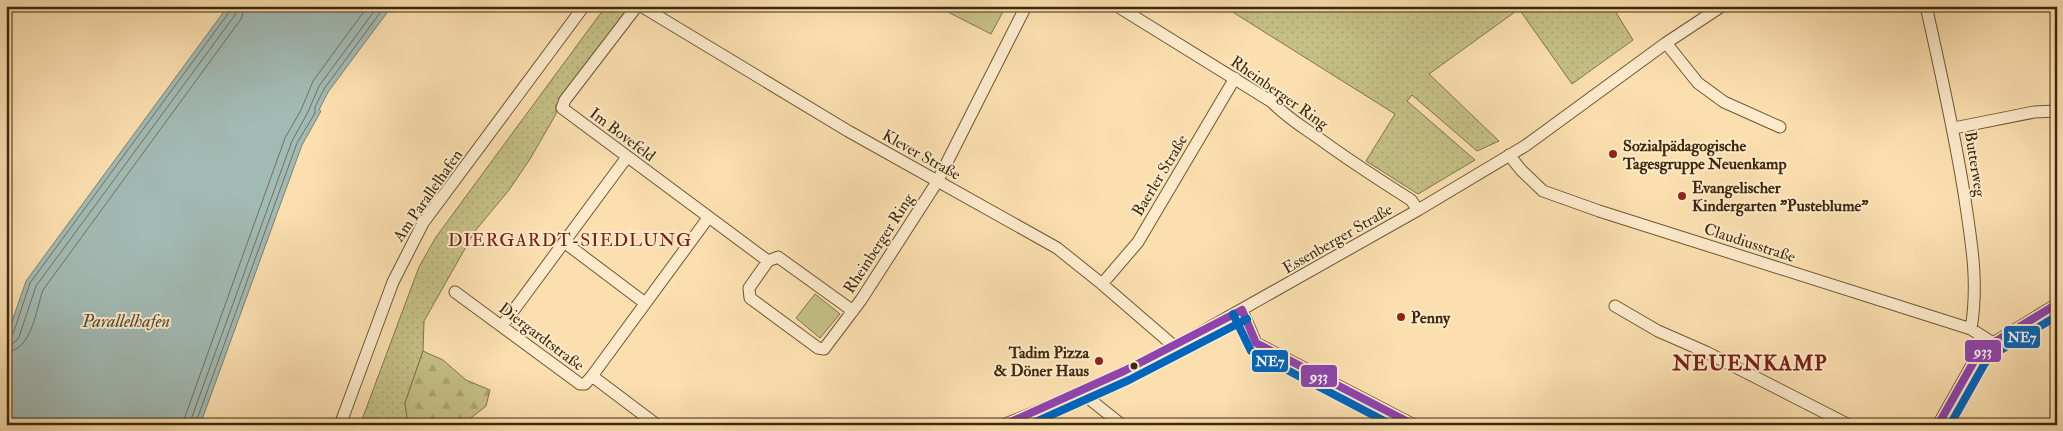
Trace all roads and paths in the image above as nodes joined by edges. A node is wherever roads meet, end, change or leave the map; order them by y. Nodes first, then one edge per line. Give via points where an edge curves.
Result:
1 (584, 6) edge
2 (637, 6) edge
3 (641, 6) edge
4 (1026, 6) edge
5 (1117, 6) edge
6 (1722, 6) edge
7 (1926, 6) edge
8 (1666, 43) junction
9 (1236, 78) junction
10 (2057, 112) edge
11 (1780, 127) dead end
12 (1954, 128) junction
13 (1509, 155) junction
14 (627, 157) junction
15 (937, 182) junction
16 (1418, 210) junction
17 (708, 218) junction
18 (564, 242) junction
19 (768, 261) junction
20 (1102, 284) junction
21 (455, 292) dead end
22 (645, 304) junction
23 (2057, 304) edge
24 (1615, 306) dead end
25 (1242, 310) junction
26 (853, 311) junction
27 (502, 326) junction
28 (1971, 329) junction
29 (1993, 343) junction
30 (1175, 347) junction
31 (592, 376) junction
32 (1082, 393) junction
33 (340, 425) edge
34 (657, 425) edge
35 (1003, 425) edge
36 (1122, 425) edge
37 (1414, 425) edge
38 (1848, 425) edge
39 (1938, 425) edge

1 - 33 street, Am Parallelhafen via 423,224 393,282
2 - 14 street, Im Bovefeld via 562,108
3 - 15 street, Klever Straße
4 - 15 street, Rheinberger Ring
5 - 9 street, Rheinberger Ring
6 - 8 street, Essenberger Straße
7 - 12 street, Butterweg
8 - 11 street via 1698,83 1724,102
8 - 13 street, Essenberger Straße
9 - 16 street, Rheinberger Ring via 1345,159 1411,200
9 - 20 street, Baerler Straße via 1138,242
10 - 12 street via 2034,112
12 - 28 street, Butterweg via 1976,272
13 - 16 street, Essenberger Straße
13 - 28 street, Claudiusstraße via 1543,192
14 - 17 street, Im Bovefeld
14 - 18 street
15 - 20 street, Klever Straße via 1051,244
15 - 26 street, Rheinberger Ring
16 - 25 street, Essenberger Straße
17 - 19 street, Im Bovefeld
17 - 22 street
18 - 22 street
18 - 27 street
19 - 26 street, Im Bovefeld via 778,257
19 - 26 street via 749,288 750,298 818,348 824,349 828,345
20 - 30 street, Klever Straße
21 - 27 street, Diergardtstraße
22 - 31 street
23 - 29 street
24 - 38 street via 1658,331
25 - 30 street, Essenberger Straße
25 - 37 street via 1256,343
27 - 31 street, Diergardtstraße via 580,384 585,384
28 - 29 street, Claudiusstraße
29 - 39 street via 1977,356
30 - 32 street, Essenberger Straße
31 - 34 street, Diergardtstraße
32 - 35 street, Essenberger Straße
32 - 36 street

